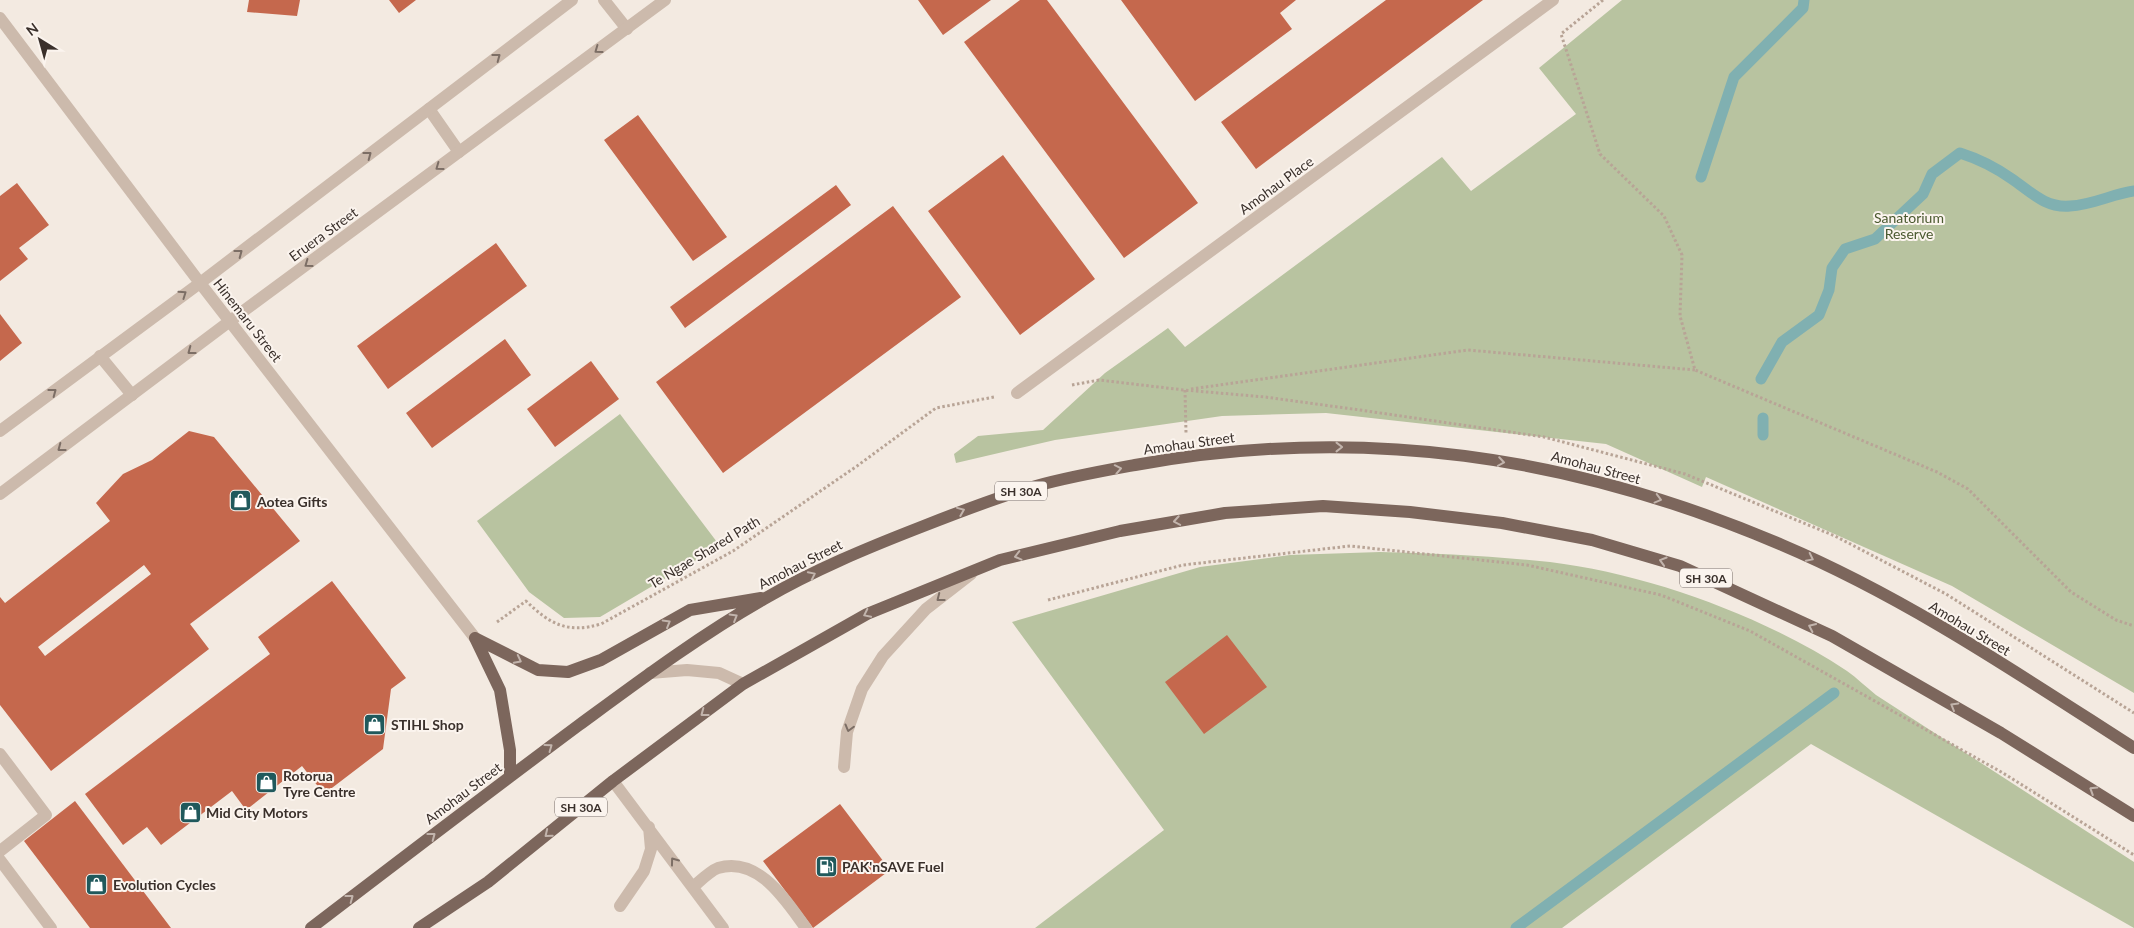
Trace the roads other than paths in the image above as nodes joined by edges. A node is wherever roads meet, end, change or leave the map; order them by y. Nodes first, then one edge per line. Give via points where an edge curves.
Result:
1 (572, 0) edge
2 (604, 0) edge
3 (665, 0) edge
4 (1553, 0) edge
5 (0, 18) edge
6 (627, 29) junction
7 (429, 109) junction
8 (459, 152) junction
9 (200, 283) junction
10 (230, 321) junction
11 (100, 356) junction
12 (1017, 393) dead end
13 (132, 395) junction
14 (0, 431) edge
15 (0, 494) edge
16 (978, 568) junction
17 (768, 596) junction
18 (475, 638) junction
19 (650, 673) junction
20 (743, 684) junction
21 (2134, 748) edge
22 (0, 754) edge
23 (844, 767) dead end
24 (510, 776) junction
25 (613, 781) junction
26 (2134, 816) edge
27 (649, 827) junction
28 (0, 851) edge
29 (0, 860) edge
30 (693, 887) junction
31 (620, 906) dead end
32 (51, 928) edge
33 (311, 928) edge
34 (419, 928) edge
35 (723, 928) edge
36 (806, 928) edge

7 -> 1 street
2 - 6 street
3 - 6 street, Eruera Street
4 - 12 street, Amohau Place
5 - 9 street, Hinemaru Street
6 -> 8 street, Eruera Street
7 - 8 street
9 -> 7 street
8 -> 10 street, Eruera Street
9 - 10 street, Hinemaru Street
11 -> 9 street
10 -> 13 street, Eruera Street
10 - 18 street, Hinemaru Street
11 - 13 street
14 -> 11 street
13 -> 15 street, Eruera Street
16 -> 20 main road, SH 30A via 867,614
16 -> 23 street via 926,609 883,656 862,689 847,732
26 -> 16 main road, SH 30A via 2000,733 1832,636 1680,566 1592,540 1502,523 1323,506 1225,513 1120,531
18 -> 17 main road via 538,670 568,672 601,660 690,610
19 -> 17 main road, Amohau Street / SH 30A
17 -> 21 main road, Amohau Street / SH 30A via 860,551 983,503 1040,485 1187,456 1290,447 1367,447 1442,452 1545,469 1683,506 1785,546 1888,596
18 - 24 main road via 500,690 510,750
19 - 20 street via 687,670 719,673
24 -> 19 main road, Amohau Street / SH 30A
20 -> 25 main road, SH 30A
22 - 28 street via 46,815
33 -> 24 main road, Amohau Street / SH 30A
25 - 27 street
25 -> 34 main road, SH 30A via 488,882
30 -> 27 street
27 - 31 street via 651,849 644,871
29 - 32 street
30 - 35 street
30 - 36 street via 718,868 745,866 776,888

